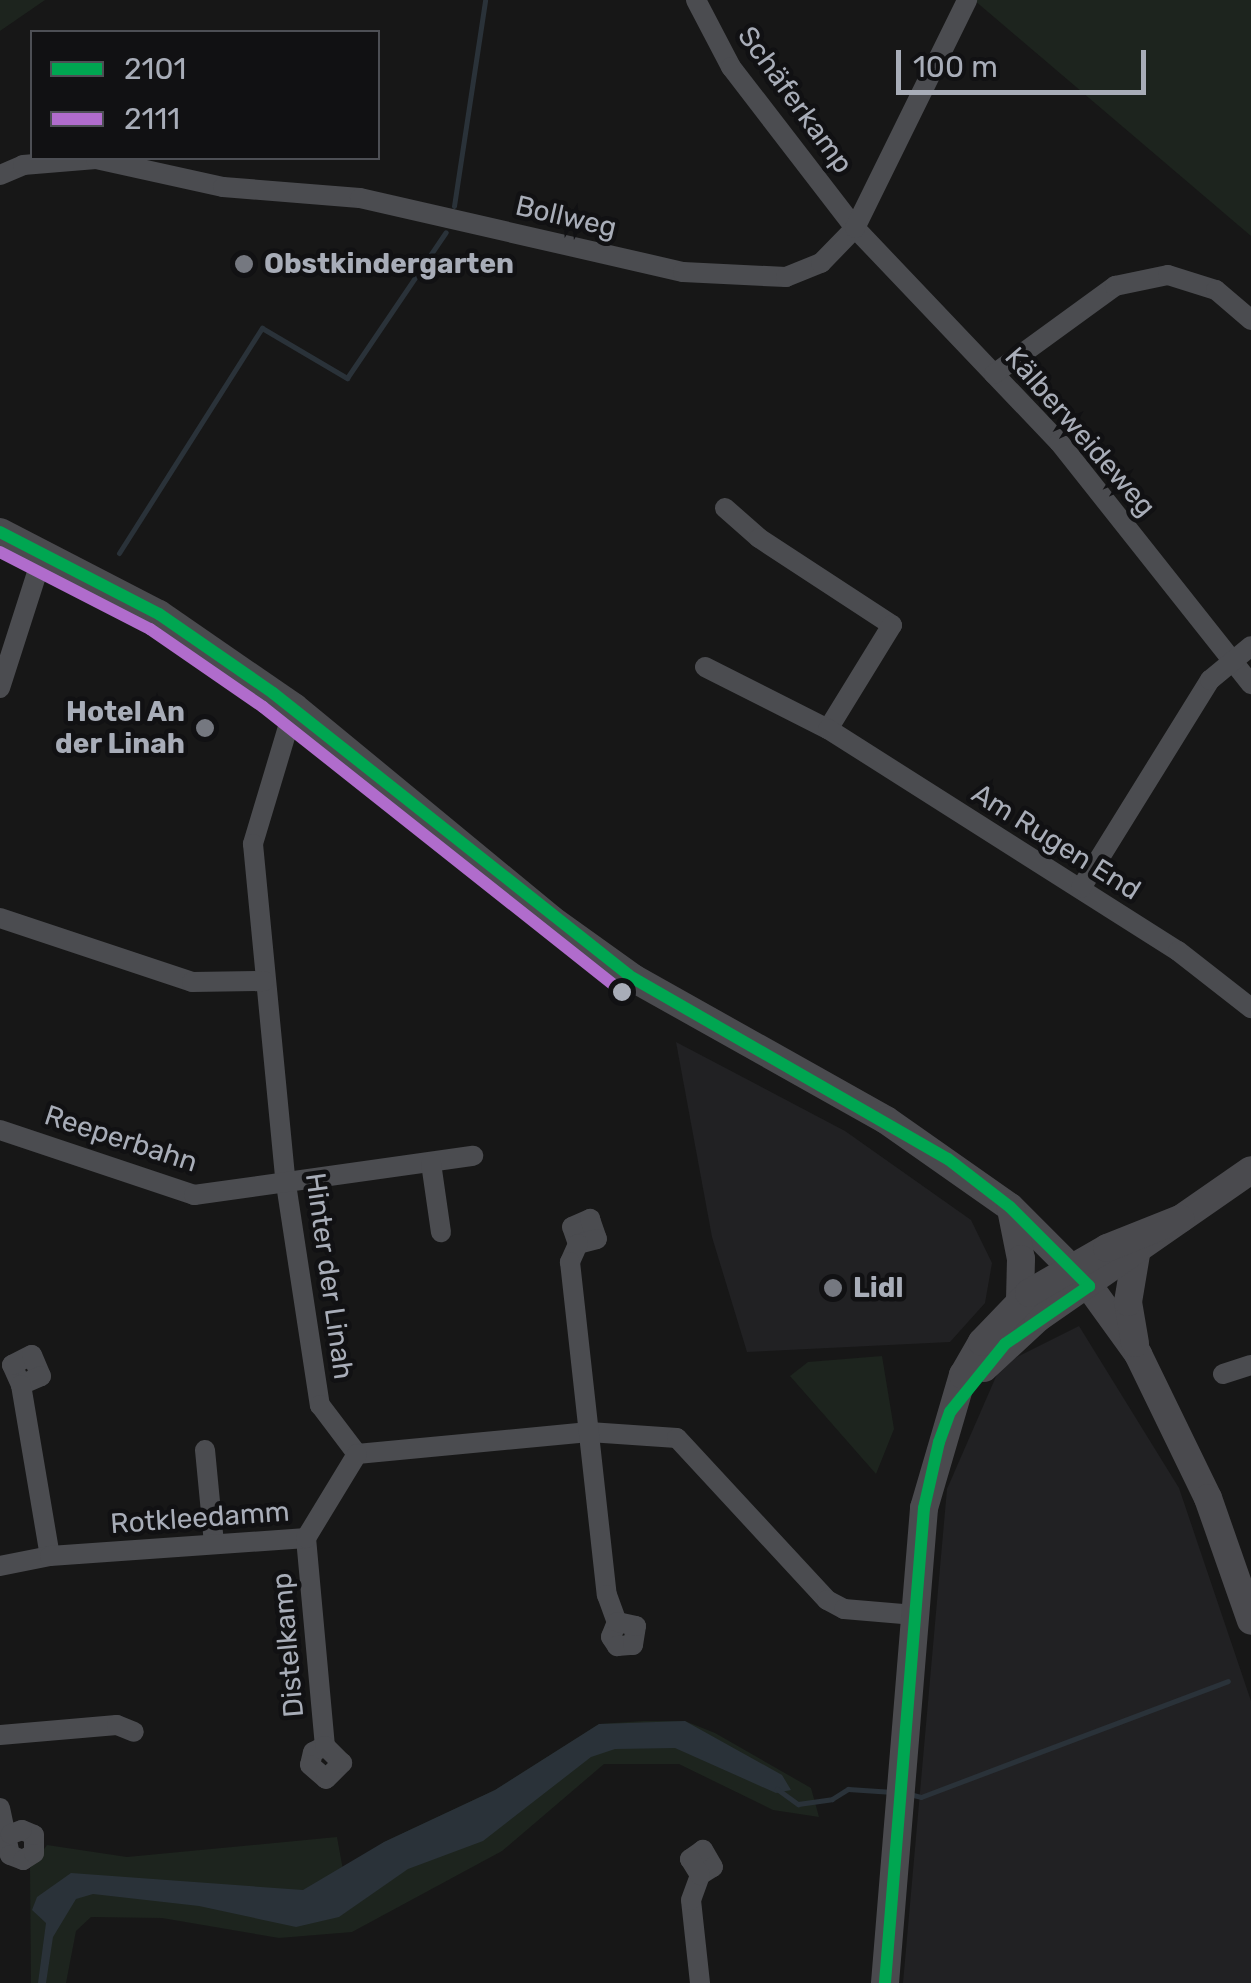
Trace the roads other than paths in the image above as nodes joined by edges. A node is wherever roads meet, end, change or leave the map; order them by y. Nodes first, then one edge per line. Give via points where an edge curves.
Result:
1 (696, 0) edge
2 (967, 0) edge
3 (84, 160) edge
4 (101, 160) edge
5 (0, 175) edge
6 (855, 228) junction
7 (1251, 320) edge
8 (994, 374) junction
9 (725, 508) dead end
10 (0, 532) edge
11 (44, 551) junction
12 (1251, 646) edge
13 (1232, 658) junction
14 (704, 667) dead end
15 (1251, 684) edge
16 (0, 688) edge
17 (294, 708) junction
18 (828, 730) junction
19 (1081, 888) junction
20 (0, 918) edge
21 (264, 981) junction
22 (1251, 1008) edge
23 (0, 1130) edge
24 (473, 1156) dead end
25 (431, 1163) junction
26 (1251, 1170) edge
27 (286, 1184) junction
28 (1010, 1208) junction
29 (1180, 1219) junction
30 (440, 1232) dead end
31 (578, 1244) dead end
32 (1136, 1254) junction
33 (1080, 1277) junction
34 (1020, 1302) junction
35 (1138, 1354) junction
36 (1251, 1366) edge
37 (1223, 1374) dead end
38 (21, 1385) dead end
39 (950, 1412) junction
40 (588, 1432) junction
41 (205, 1450) dead end
42 (357, 1454) junction
43 (306, 1538) junction
44 (214, 1543) junction
45 (50, 1556) junction
46 (0, 1566) edge
47 (915, 1616) junction
48 (1251, 1621) edge
49 (616, 1622) dead end
50 (134, 1732) dead end
51 (0, 1735) edge
52 (325, 1746) dead end
53 (0, 1808) edge
54 (11, 1834) dead end
55 (700, 1874) dead end
56 (700, 1983) edge
57 (885, 1983) edge

1 - 6 street, Schäferkamp via 731,68
2 - 6 street, Bollweg
3 - 5 street, Bollweg via 24,165
4 - 6 street, Bollweg via 224,187 360,198 734,278 786,277 821,264
6 - 8 street, Kälberweideweg
7 - 8 street via 1216,290 1168,275 1116,286
8 - 13 street, Kälberweideweg via 1059,442
9 - 18 street via 758,538 892,625
10 - 11 street
11 - 16 street
11 - 17 street via 159,614
12 - 13 street
13 - 15 street, Kälberweideweg
13 - 19 street via 1210,680
14 - 18 street, Am Rugen End
17 - 21 street, Hinter der Linah via 253,844
17 - 28 street via 632,978 886,1120
18 - 19 street, Am Rugen End
19 - 22 street, Am Rugen End
20 - 21 street via 192,982
21 - 27 street, Hinter der Linah
23 - 27 street, Reeperbahn via 194,1194
24 - 25 street, Reeperbahn
25 - 27 street, Reeperbahn
25 - 30 street
26 - 29 street
27 - 42 street, Hinter der Linah via 320,1406
28 - 33 street
28 - 34 street via 1021,1259
29 - 32 street
29 - 33 street
31 - 40 street via 570,1262
32 - 33 street
32 - 35 street via 1128,1302
33 - 34 street
33 - 35 street
33 - 39 street via 1005,1344
34 - 39 street via 974,1354
35 - 48 street via 1200,1480
36 - 37 street
38 - 45 street
39 - 47 street via 924,1508
40 - 42 street
40 - 47 street via 677,1438 827,1600 844,1609
40 - 49 street
41 - 44 street
42 - 43 street, Rotkleedamm
43 - 44 street, Rotkleedamm
43 - 52 street, Distelkamp
44 - 45 street, Rotkleedamm
45 - 46 street, Rotkleedamm
47 - 57 street
50 - 51 street via 117,1725
53 - 54 street
55 - 56 street via 691,1900

